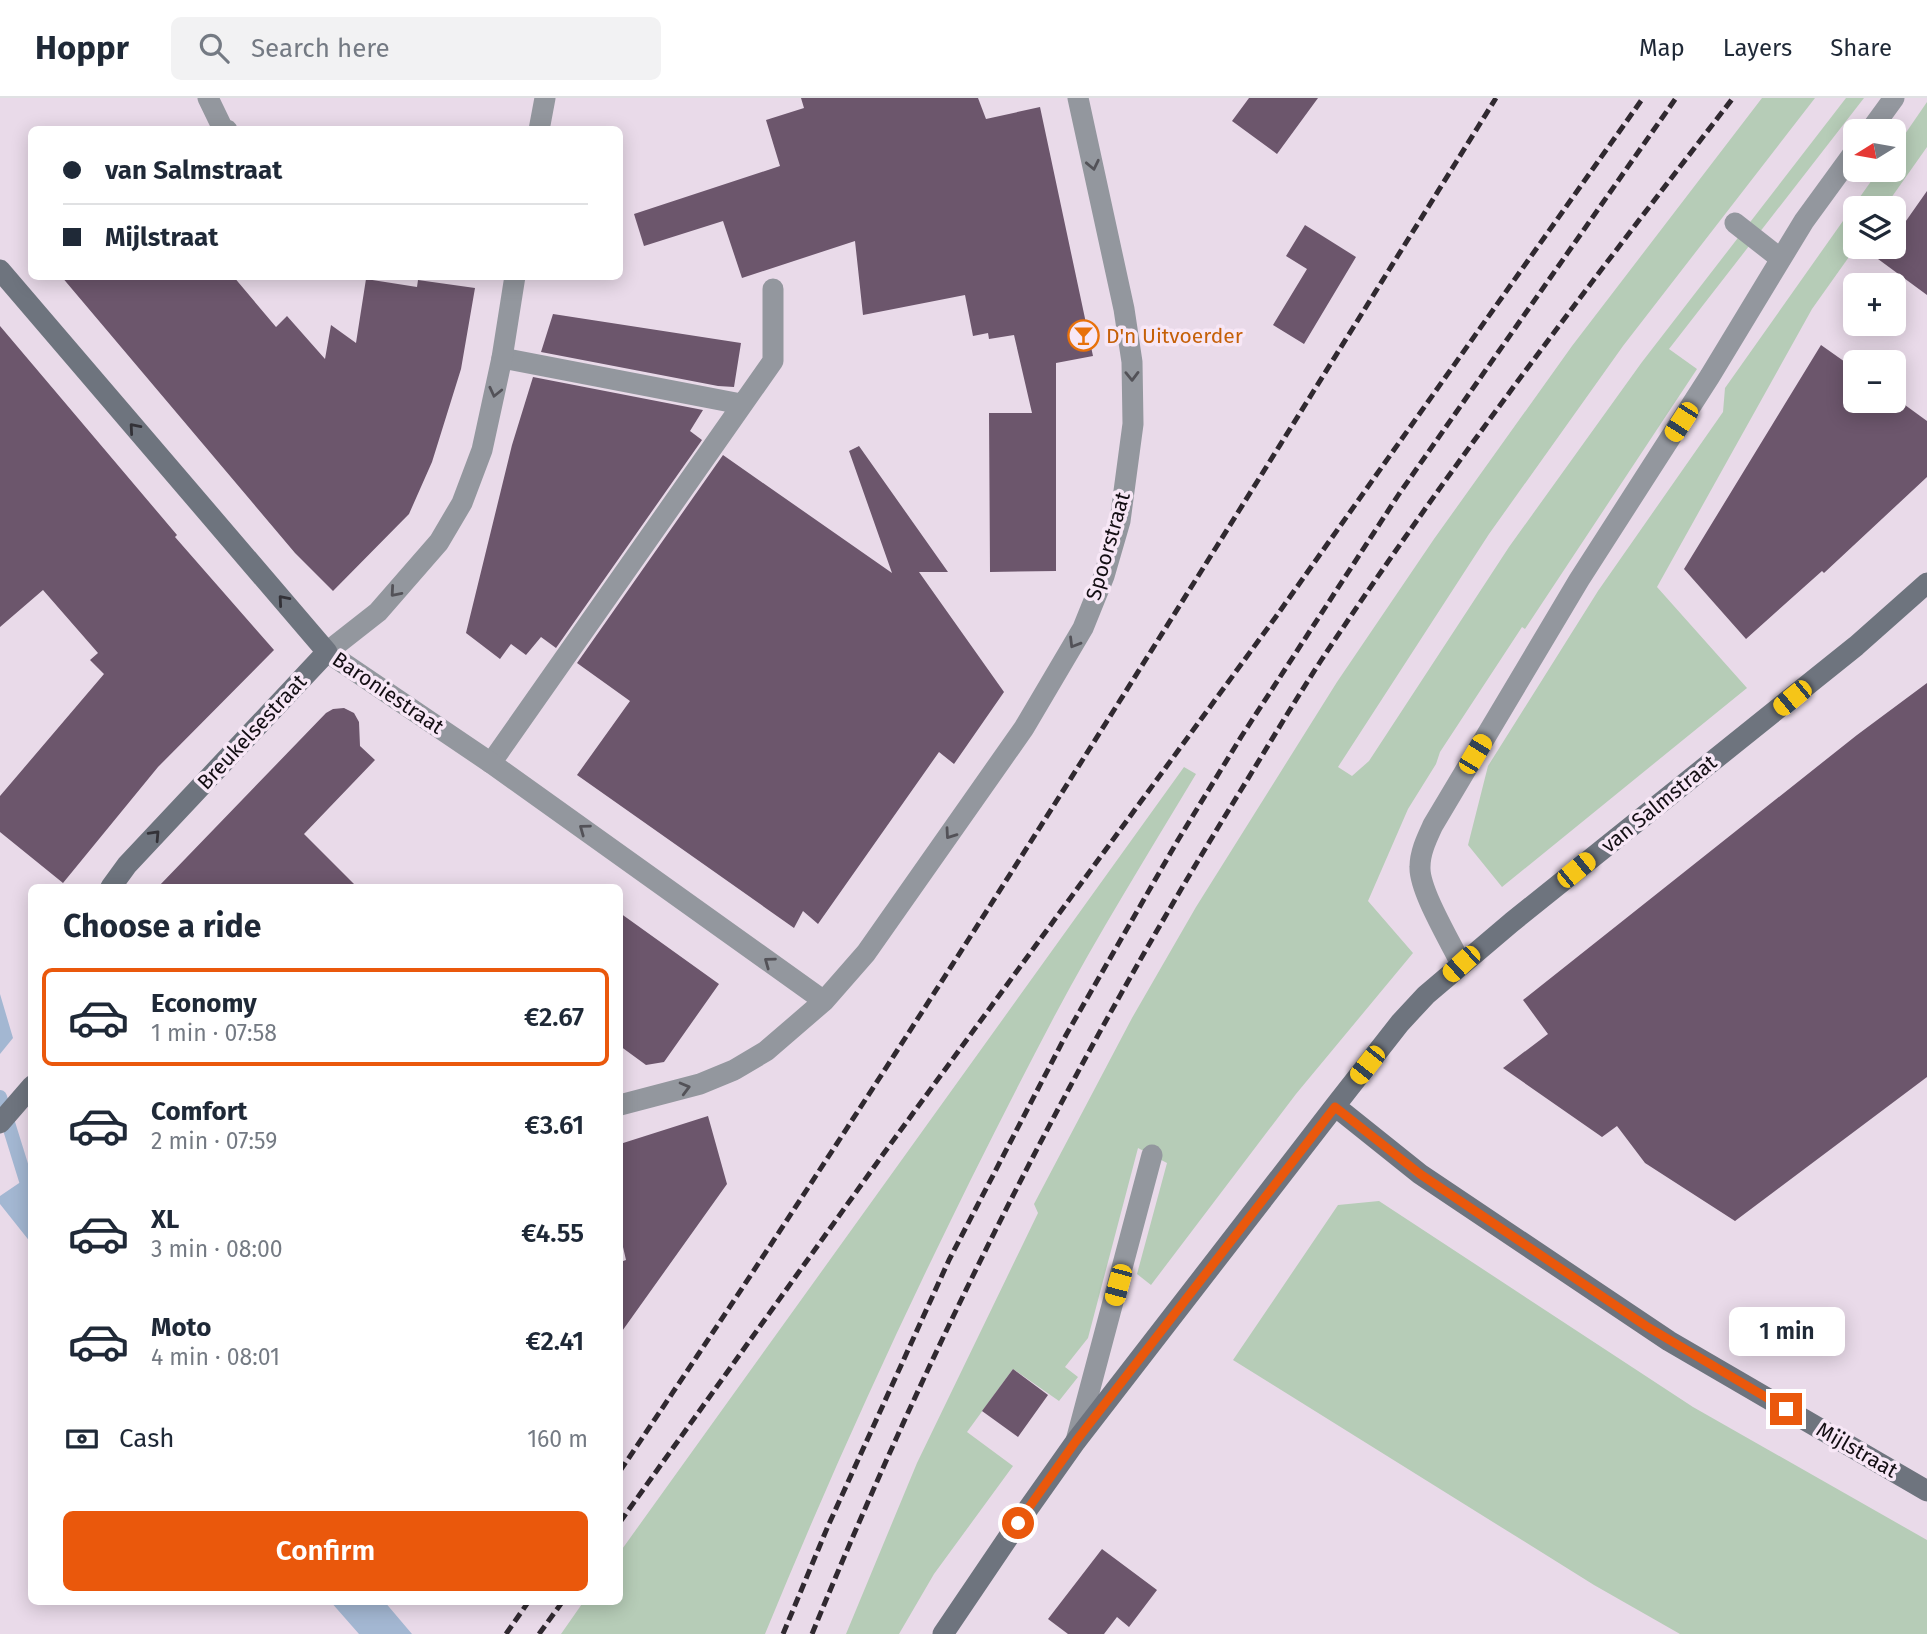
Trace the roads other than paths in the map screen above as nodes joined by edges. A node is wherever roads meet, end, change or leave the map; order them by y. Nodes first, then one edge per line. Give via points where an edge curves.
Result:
1 (208, 98) edge
2 (545, 98) edge
3 (1078, 98) edge
4 (1894, 98) edge
5 (1879, 119) edge
6 (222, 126) edge
7 (541, 126) edge
8 (1843, 167) edge
9 (1735, 223) dead end
10 (1781, 259) junction
11 (0, 271) edge
12 (514, 280) edge
13 (773, 289) dead end
14 (502, 358) junction
15 (741, 404) junction
16 (1927, 583) edge
17 (327, 652) junction
18 (491, 763) junction
19 (113, 884) edge
20 (1461, 964) junction
21 (824, 1001) junction
22 (28, 1091) edge
23 (623, 1104) edge
24 (1335, 1107) junction
25 (0, 1123) edge
26 (1152, 1155) dead end
27 (1076, 1441) junction
28 (1927, 1491) edge
29 (943, 1634) edge

1 - 6 street
2 - 7 street
3 -> 21 street, Spoorstraat via 1125,309 1132,362 1129,466 1114,543 1083,628 1024,728 866,953
4 - 5 street
8 - 10 street
9 - 10 street
10 - 20 street via 1579,580 1433,825 1419,868
17 -> 11 street, Baroniestraat
12 - 14 street, Breukelsestraat
13 - 15 street via 774,361
14 - 15 street
14 -> 17 street, Breukelsestraat via 482,450 451,522 378,612
15 - 18 street
16 - 20 street, van Salmstraat via 1856,646
17 - 18 street, Baroniestraat
19 -> 17 street, Breukelsestraat
21 -> 18 street, Baroniestraat
20 - 24 street, van Salmstraat via 1400,1023
23 -> 21 street, Spoorstraat via 734,1070 766,1051
22 - 25 street
24 - 27 street, van Salmstraat
24 - 28 street, Mijlstraat via 1420,1174 1669,1341
26 - 27 street
27 - 29 street, van Salmstraat

